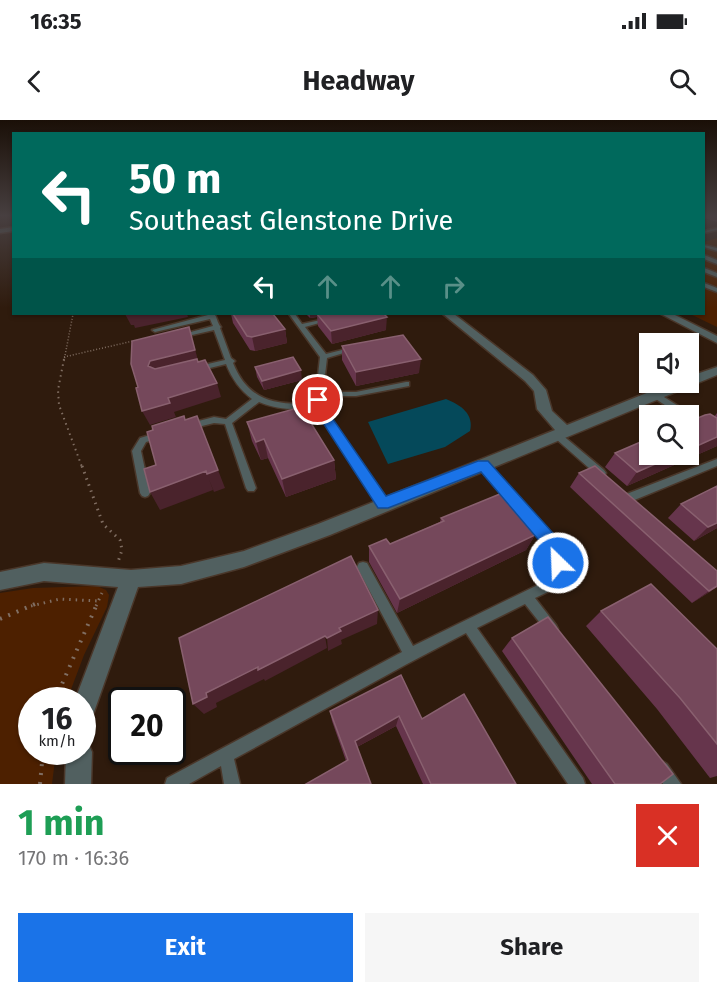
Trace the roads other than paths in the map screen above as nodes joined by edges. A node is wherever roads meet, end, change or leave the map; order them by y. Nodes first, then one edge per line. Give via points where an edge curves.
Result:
1 (212, 315) edge
2 (293, 315) edge
3 (449, 315) edge
4 (668, 315) edge
5 (340, 316) edge
6 (301, 326) junction
7 (218, 327) junction
8 (155, 330) dead end
9 (173, 338) edge
10 (717, 340) edge
11 (358, 348) edge
12 (324, 357) junction
13 (231, 361) junction
14 (190, 371) edge
15 (717, 371) edge
16 (699, 378) edge
17 (406, 384) dead end
18 (661, 393) edge
19 (320, 394) junction
20 (656, 395) junction
21 (259, 398) junction
22 (319, 405) junction
23 (671, 405) edge
24 (228, 422) junction
25 (177, 430) edge
26 (166, 433) edge
27 (562, 434) junction
28 (717, 462) edge
29 (483, 465) junction
30 (251, 488) dead end
31 (620, 491) junction
32 (145, 493) edge
33 (383, 504) junction
34 (637, 506) edge
35 (363, 567) dead end
36 (131, 579) junction
37 (0, 580) edge
38 (526, 596) junction
39 (468, 625) junction
40 (563, 643) edge
41 (411, 655) junction
42 (91, 687) edge
43 (226, 755) junction
44 (651, 756) edge
45 (79, 765) edge
46 (78, 784) edge
47 (173, 784) edge
48 (232, 784) edge
49 (577, 784) edge
50 (673, 784) edge

1 - 7 lane
1 - 8 lane
2 - 6 lane
3 - 27 street via 529,378 540,390 539,402 545,414
4 - 10 street
5 - 6 lane
6 - 12 lane
7 - 9 lane
7 - 13 lane
11 - 12 lane
12 - 19 lane
13 - 14 lane
13 - 21 lane via 238,382
15 - 16 street
17 - 19 lane via 356,394
18 - 20 street
19 - 22 lane
20 - 23 lane
20 - 27 street
21 - 22 lane via 291,408
21 - 24 lane
22 - 33 lane
24 - 25 lane via 214,420
24 - 30 lane
26 - 32 lane via 143,440 136,451
27 - 29 street
27 - 31 lane
28 - 31 lane
29 - 33 street
29 - 38 lane via 556,548 558,563 548,586
31 - 34 lane
33 - 36 street via 244,559 181,575
35 - 41 lane
36 - 37 street via 44,572
36 - 42 street
38 - 39 lane
38 - 40 lane
39 - 41 lane
39 - 49 lane
41 - 43 lane
43 - 47 lane
43 - 48 lane
44 - 50 lane
45 - 46 street

